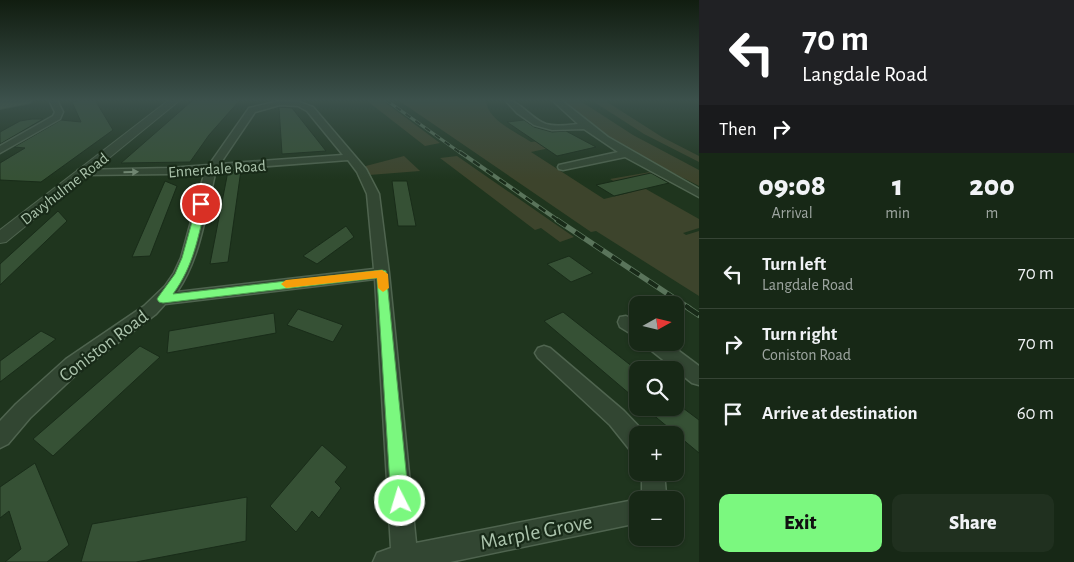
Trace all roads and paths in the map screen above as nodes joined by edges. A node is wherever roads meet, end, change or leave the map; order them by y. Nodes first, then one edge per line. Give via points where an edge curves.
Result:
1 (40, 126) edge
2 (141, 126) edge
3 (241, 126) edge
4 (324, 126) edge
5 (543, 126) edge
6 (578, 126) edge
7 (588, 126) edge
8 (0, 150) edge
9 (628, 153) junction
10 (350, 158) junction
11 (578, 164) junction
12 (562, 167) dead end
13 (211, 169) junction
14 (588, 170) dead end
15 (82, 172) junction
16 (699, 194) edge
17 (0, 238) edge
18 (382, 274) junction
19 (163, 299) junction
20 (667, 351) edge
21 (544, 353) dead end
22 (695, 369) edge
23 (629, 432) edge
24 (0, 437) edge
25 (629, 512) edge
26 (399, 561) edge

1 - 8 street
2 - 15 street, Davyhulme Road
3 - 13 street, Coniston Road
4 - 10 street
5 - 6 street
7 - 9 street
9 - 11 street
9 - 16 street
10 - 13 street, Ennerdale Road
10 - 18 street via 373,194
11 - 12 street
11 - 14 street
15 -> 13 street, Ennerdale Road
13 - 19 street, Coniston Road via 188,258
15 - 17 street, Davyhulme Road
18 - 19 street
18 - 26 street
19 - 24 street, Coniston Road via 74,364
20 - 22 street
21 - 23 street
25 - 26 street, Marple Grove

